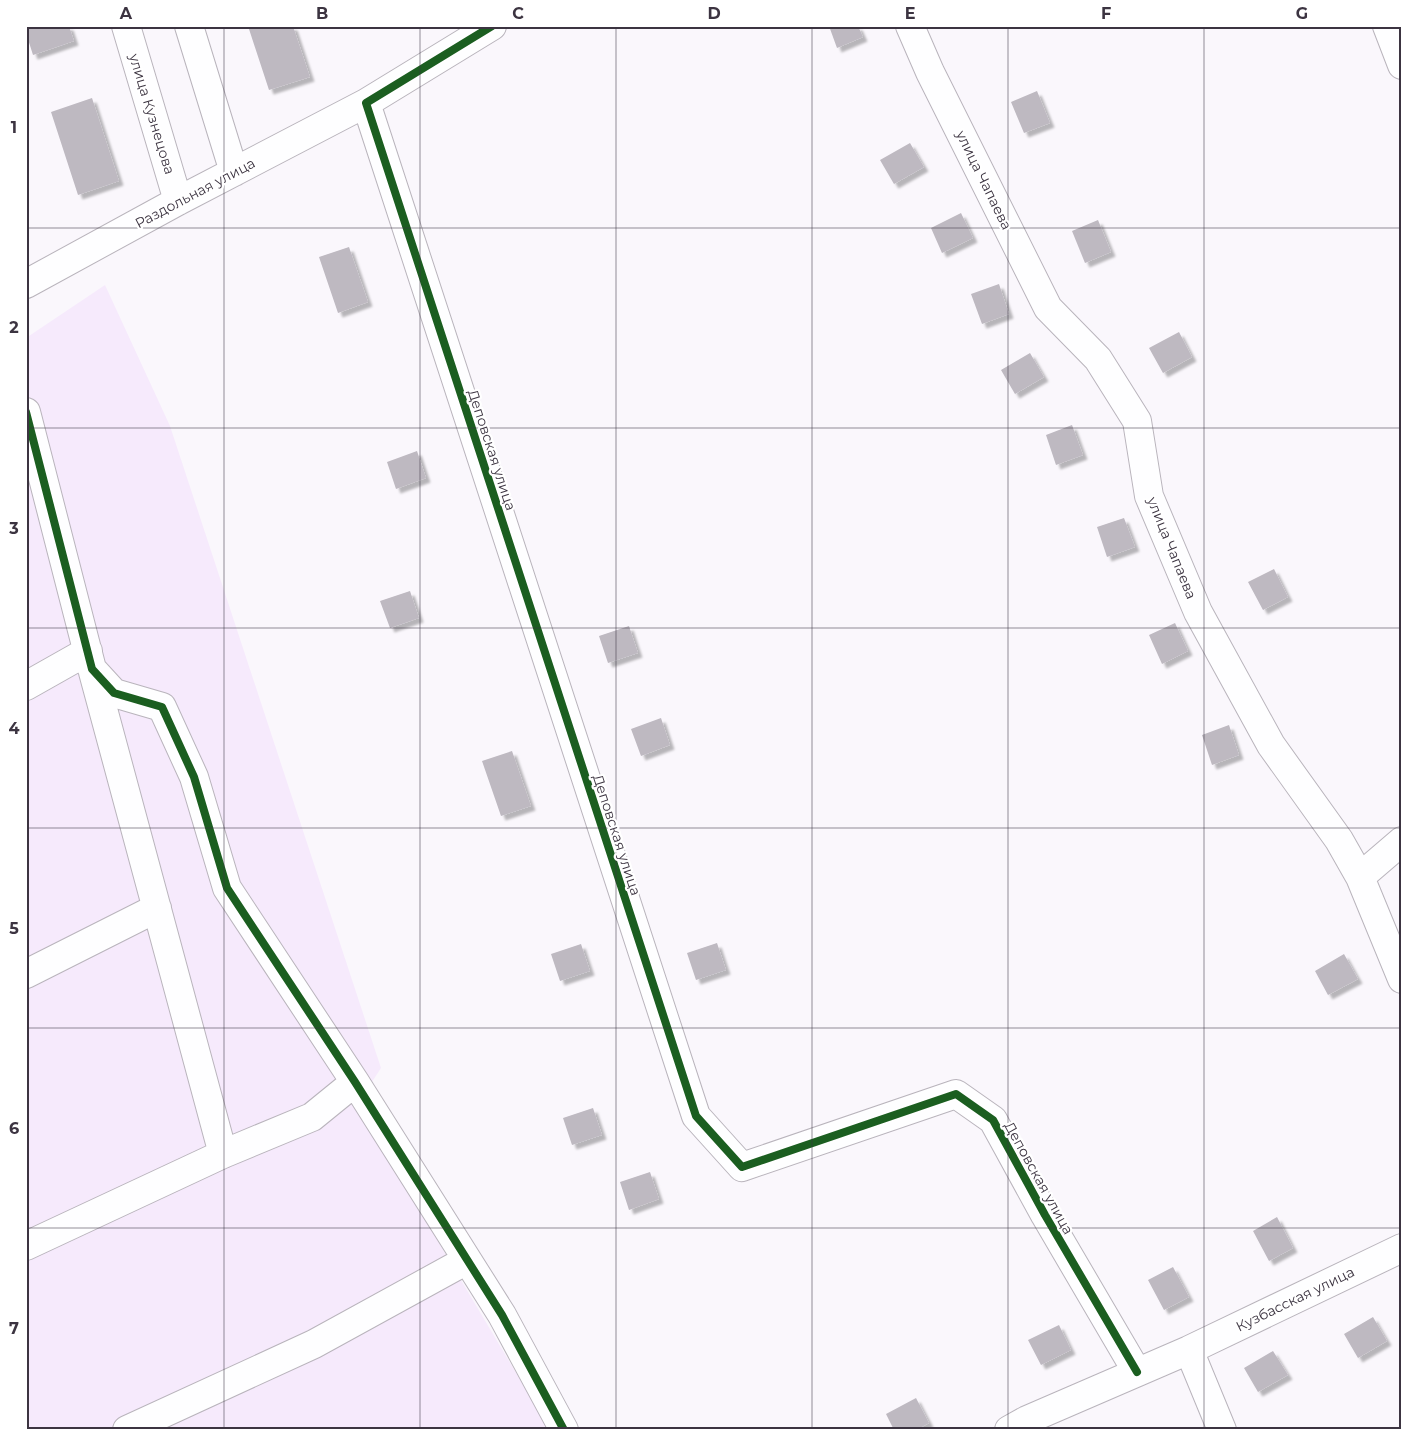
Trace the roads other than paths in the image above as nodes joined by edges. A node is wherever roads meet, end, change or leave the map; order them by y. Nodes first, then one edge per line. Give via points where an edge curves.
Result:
1 (126, 26) edge
2 (189, 26) edge
3 (492, 26) edge
4 (910, 26) edge
5 (1387, 26) edge
6 (1402, 65) edge
7 (366, 103) junction
8 (234, 172) junction
9 (178, 201) junction
10 (26, 284) edge
11 (27, 418) edge
12 (90, 660) junction
13 (26, 686) edge
14 (1402, 841) edge
15 (1360, 878) junction
16 (157, 908) junction
17 (26, 974) edge
18 (1402, 979) edge
19 (355, 1082) junction
20 (223, 1154) junction
21 (26, 1246) edge
22 (1402, 1248) edge
23 (467, 1260) junction
24 (1189, 1350) junction
25 (1137, 1372) junction
26 (127, 1430) edge
27 (564, 1430) edge
28 (1009, 1430) edge
29 (1222, 1430) edge

1 - 9 street, улица Кузнецова
2 - 8 street
3 - 7 street
4 - 15 street, улица Чапаева via 1048,308 1098,359 1137,421 1149,496 1198,612 1271,745 1338,840
5 - 6 street
7 - 8 street, Раздольная улица
7 - 25 street, Деповская улица via 696,1116 742,1167 956,1094 993,1120
8 - 9 street, Раздольная улица
9 - 10 street, Раздольная улица
11 - 12 street
12 - 13 street
12 - 16 street
12 - 19 street via 114,693 162,707 194,777 227,888
14 - 15 street
15 - 18 street, улица Чапаева
16 - 17 street
16 - 20 street
19 - 20 street via 312,1117
19 - 23 street
20 - 21 street
22 - 24 street, Кузбасская улица
23 - 26 street via 314,1344
23 - 27 street via 502,1315
24 - 25 street, Кузбасская улица
24 - 29 street
25 - 28 street, Кузбасская улица

